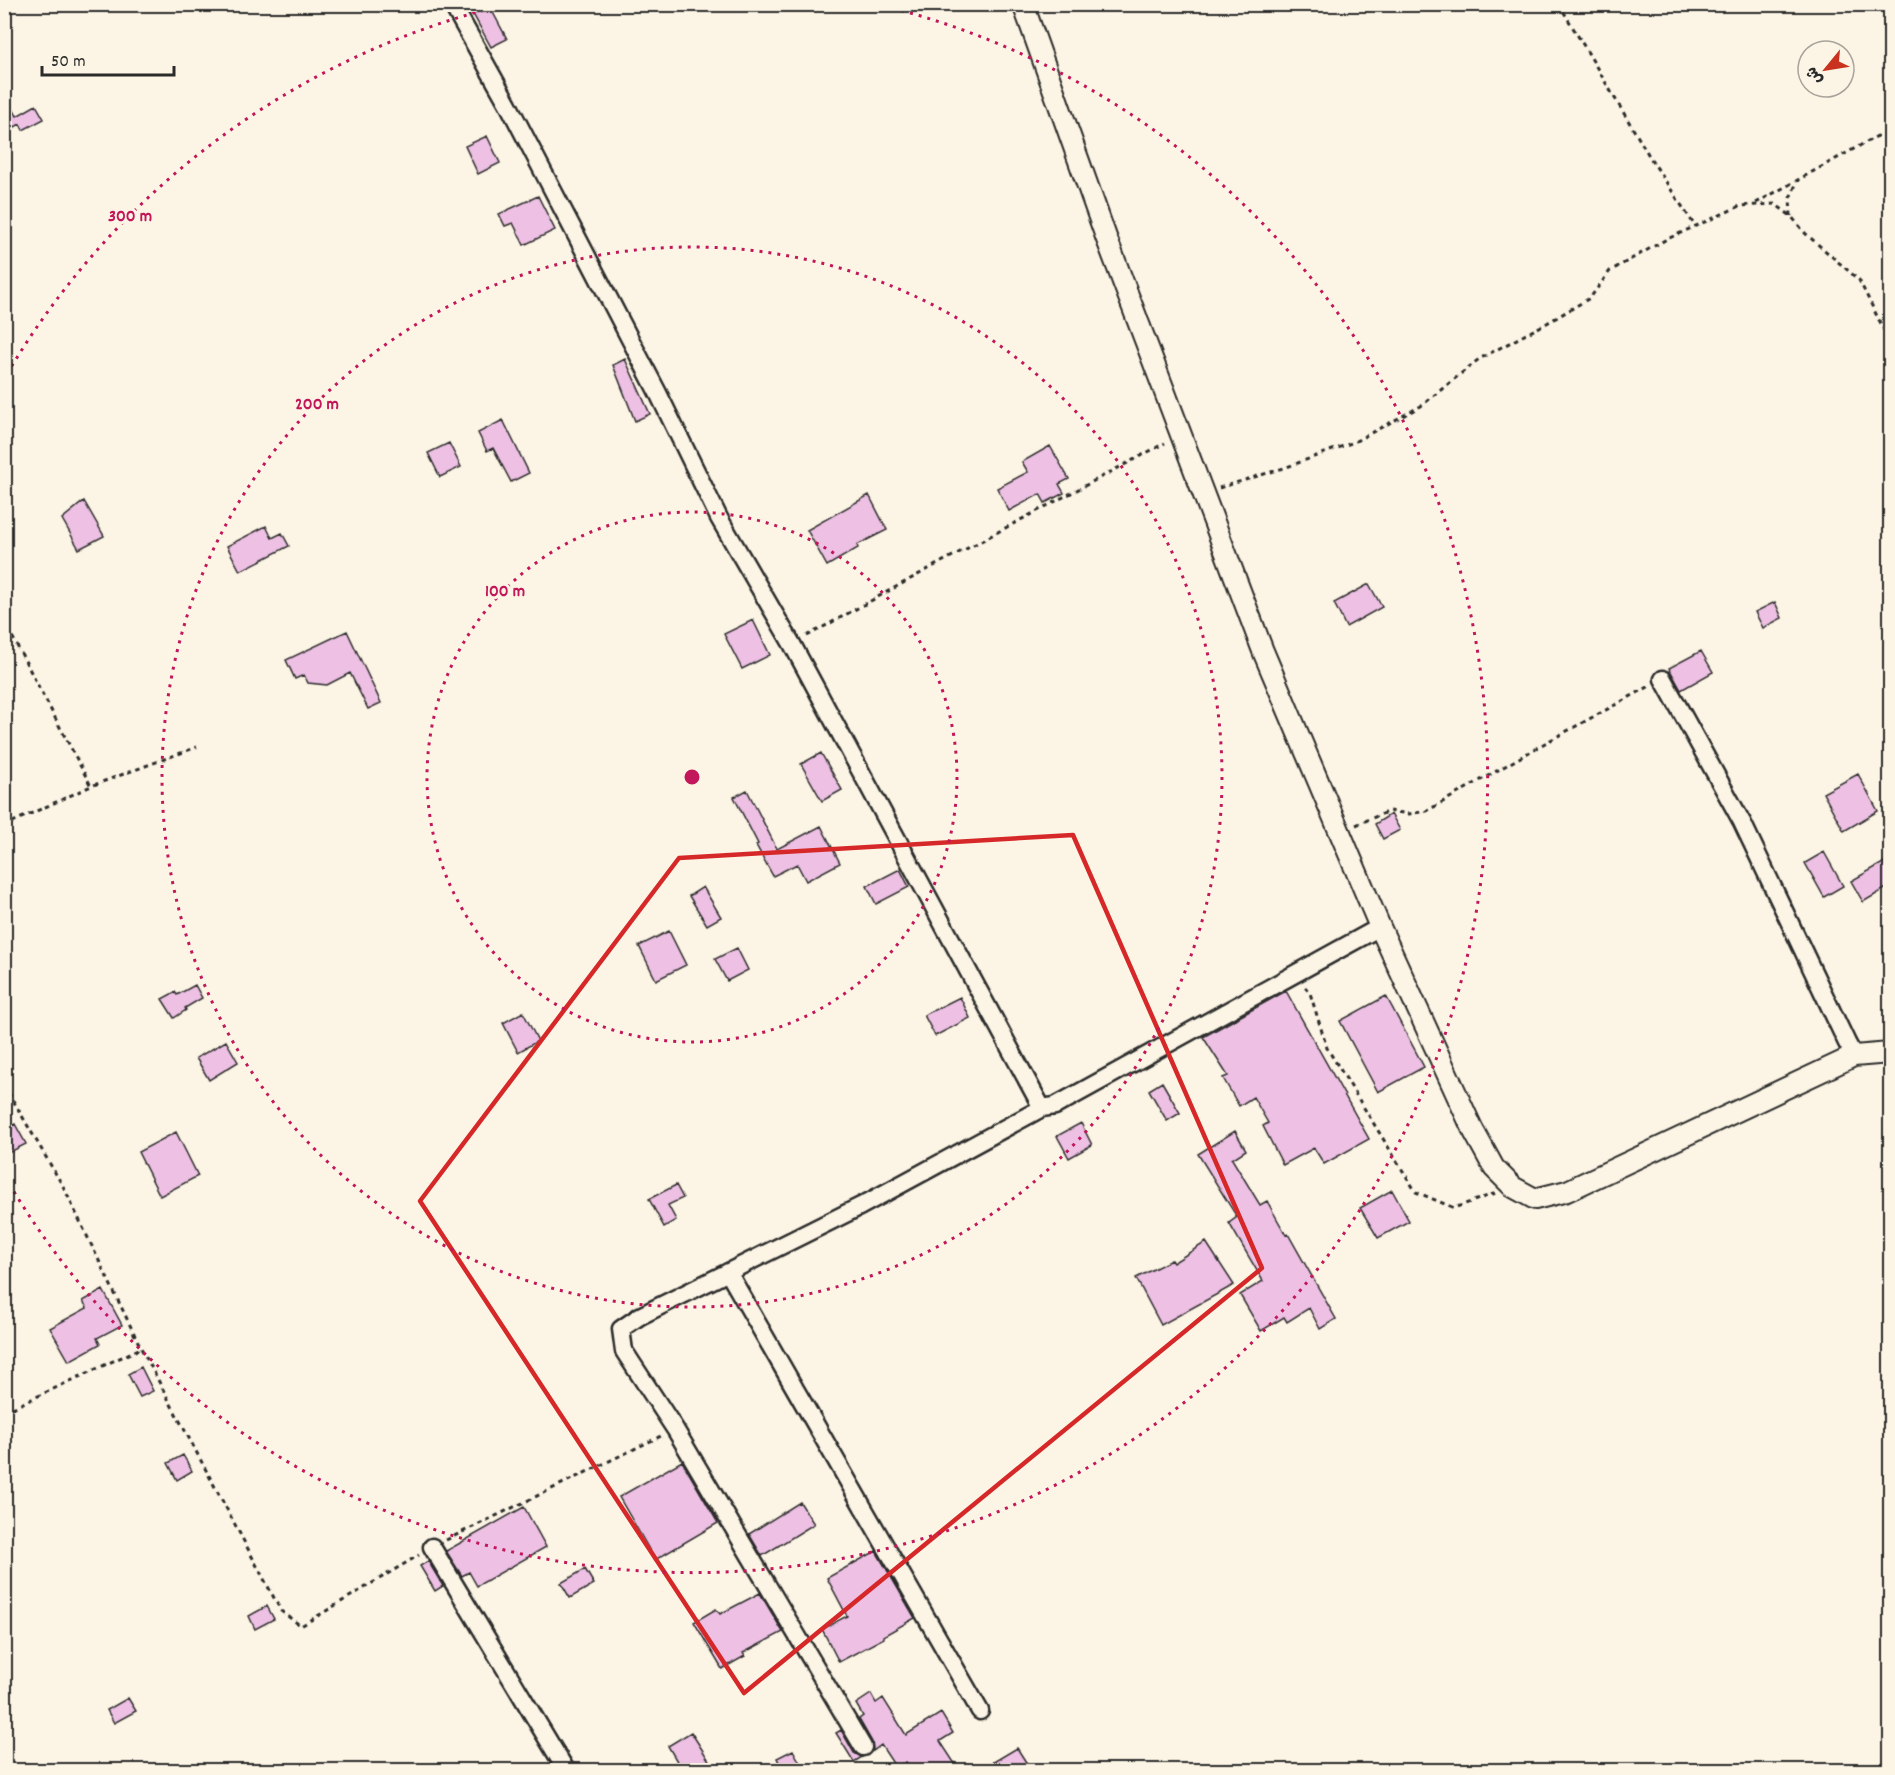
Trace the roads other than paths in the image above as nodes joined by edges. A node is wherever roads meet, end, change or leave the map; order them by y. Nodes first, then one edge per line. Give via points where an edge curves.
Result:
1 (452, 4) edge
2 (1023, 4) edge
3 (1663, 679) road end
4 (1380, 927) junction
5 (1890, 1053) edge
6 (1854, 1056) junction
7 (1042, 1108) junction
8 (728, 1272) junction
9 (432, 1547) road end
10 (980, 1711) dead end
11 (863, 1747) dead end
12 (566, 1770) edge

1 - 7 street via 658,393 719,518 792,644
2 - 4 street via 1106,237 1263,651
3 - 6 street via 1742,822
4 - 6 street via 1494,1168 1513,1187 1535,1199 1567,1191
4 - 7 street via 1055,1107
5 - 6 street
7 - 8 street via 861,1206
8 - 10 street
8 - 11 street via 621,1329 624,1352 675,1429
9 - 12 street

